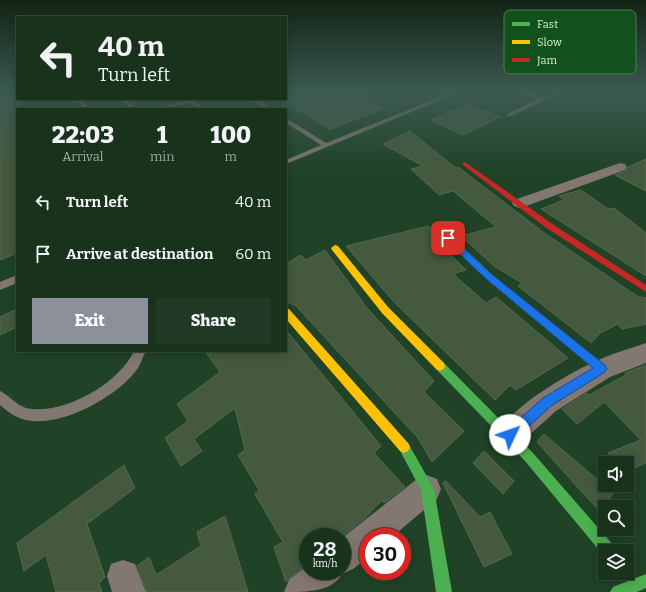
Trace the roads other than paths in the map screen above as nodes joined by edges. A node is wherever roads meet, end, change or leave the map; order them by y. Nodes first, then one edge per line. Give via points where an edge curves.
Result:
1 (390, 119) edge
2 (287, 121) edge
3 (325, 145) junction
4 (287, 162) edge
5 (465, 164) dead end
6 (620, 167) dead end
7 (520, 203) junction
8 (448, 238) dead end
9 (335, 248) dead end
10 (16, 279) edge
11 (0, 286) edge
12 (646, 289) edge
13 (287, 313) edge
14 (140, 352) edge
15 (646, 353) edge
16 (602, 369) junction
17 (0, 397) edge
18 (510, 435) junction
19 (427, 489) junction
20 (379, 528) edge
21 (359, 544) edge
22 (603, 544) edge
23 (351, 551) edge
24 (444, 592) edge

1 - 3 lane
2 - 3 lane
3 - 4 lane
5 - 7 street
6 - 7 street
7 - 12 street via 551,227
8 - 16 street via 494,281
9 - 18 street via 366,290
10 - 11 lane
13 - 19 street via 406,450
14 - 17 lane via 136,363 118,380 87,402 47,416 26,414
15 - 16 street
16 - 18 street via 547,402
18 - 22 street
19 - 20 street
19 - 24 street
21 - 23 street

